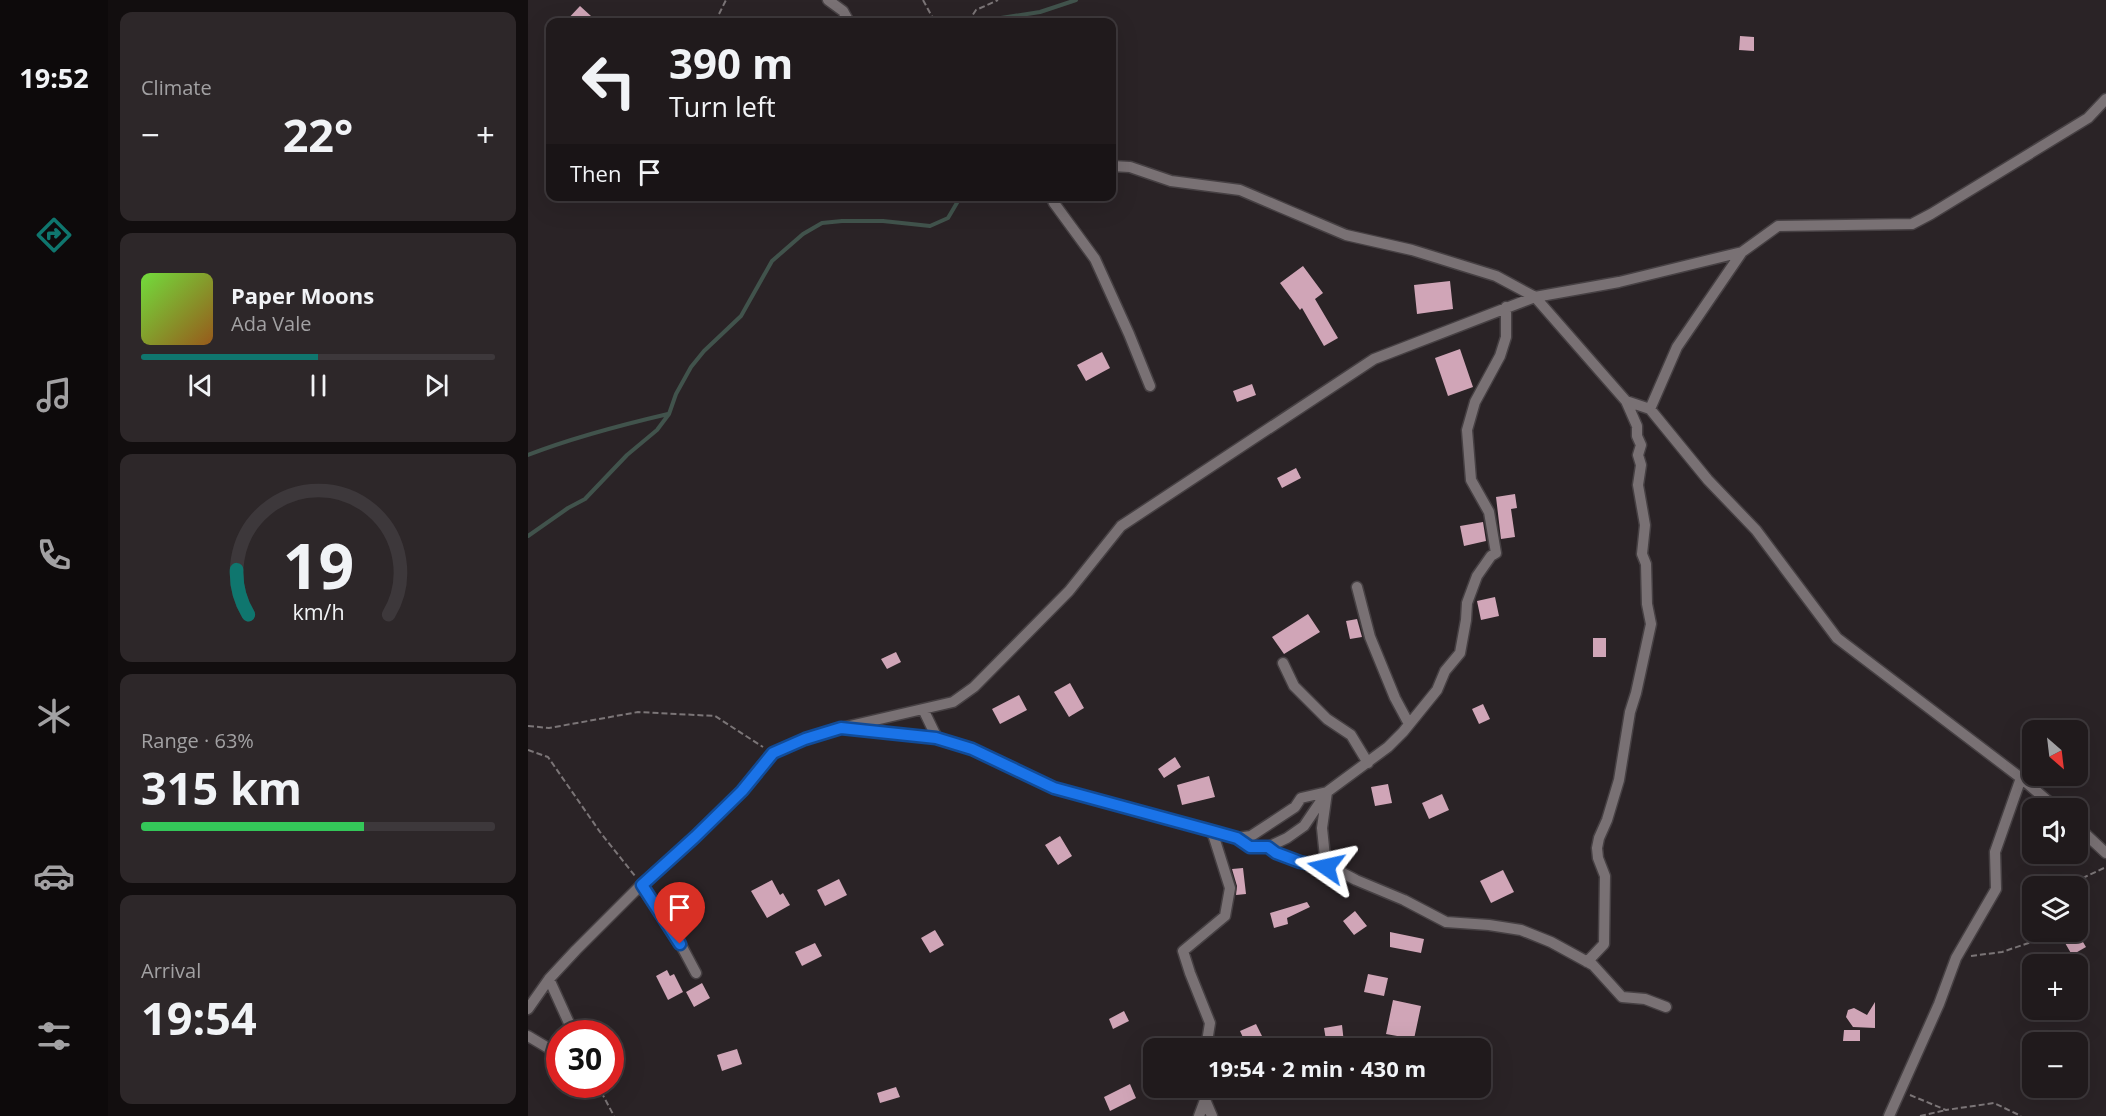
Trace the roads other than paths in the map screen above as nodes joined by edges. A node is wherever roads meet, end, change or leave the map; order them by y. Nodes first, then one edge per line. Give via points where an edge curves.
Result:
1 (828, 0) edge
2 (847, 18) edge
3 (2106, 99) edge
4 (1116, 166) edge
5 (1054, 201) edge
6 (1742, 252) junction
7 (1535, 297) junction
8 (1506, 307) junction
9 (1150, 386) dead end
10 (1626, 401) junction
11 (1650, 409) junction
12 (1357, 587) dead end
13 (1283, 663) dead end
14 (923, 709) junction
15 (1410, 724) junction
16 (841, 728) junction
17 (936, 738) junction
18 (1368, 763) junction
19 (2021, 778) junction
20 (1327, 792) junction
21 (2044, 798) edge
22 (1212, 831) junction
23 (2088, 836) edge
24 (1237, 838) junction
25 (1268, 847) junction
26 (2106, 853) edge
27 (1326, 867) junction
28 (642, 885) junction
29 (1587, 962) junction
30 (696, 973) dead end
31 (549, 979) junction
32 (1666, 1007) dead end
33 (528, 1009) edge
34 (568, 1020) edge
35 (528, 1035) edge
36 (1208, 1038) edge
37 (546, 1046) edge
38 (1205, 1100) joint
39 (1199, 1116) edge
40 (1212, 1116) edge
41 (1889, 1116) edge

1 - 2 street via 843,10
3 - 6 street via 2088,118 1911,224 1778,225
4 - 7 street via 1171,181 1240,190 1346,235 1496,276
5 - 9 street via 1095,259
6 - 7 street via 1619,282
6 - 11 street via 1677,347
7 - 8 street
7 - 10 street
8 - 14 street via 1374,359 1121,526 1069,591 974,687 953,702
8 - 15 street via 1506,337 1500,356 1475,402 1467,430 1472,480 1489,512 1496,553 1478,576 1467,603 1460,653
10 - 11 street
10 - 29 street via 1641,445 1638,485 1645,525 1642,555 1651,624 1619,780 1597,848 1605,876 1604,944
11 - 19 street via 1708,480 1756,530 1838,638
12 - 15 street via 1370,637
13 - 18 street via 1294,686 1351,735
14 - 16 street
14 - 17 street
15 - 18 street
16 - 17 street
16 - 28 street via 773,753 742,791
17 - 22 street via 972,749 1054,788
18 - 20 street
19 - 21 street
19 - 41 street via 1995,852 1996,889 1956,958
20 - 24 street via 1301,798 1295,807 1251,836
20 - 25 street via 1304,826
20 - 27 street via 1322,828
22 - 24 street
22 - 36 street via 1230,888 1225,916 1183,951 1210,1023
23 - 26 street
24 - 25 street via 1250,847
25 - 27 street via 1300,862
27 - 29 street via 1446,922 1521,930
28 - 30 street
28 - 31 street
29 - 32 street via 1622,997 1645,999
31 - 33 street
31 - 34 street
35 - 37 street
38 - 39 street
38 - 40 street

